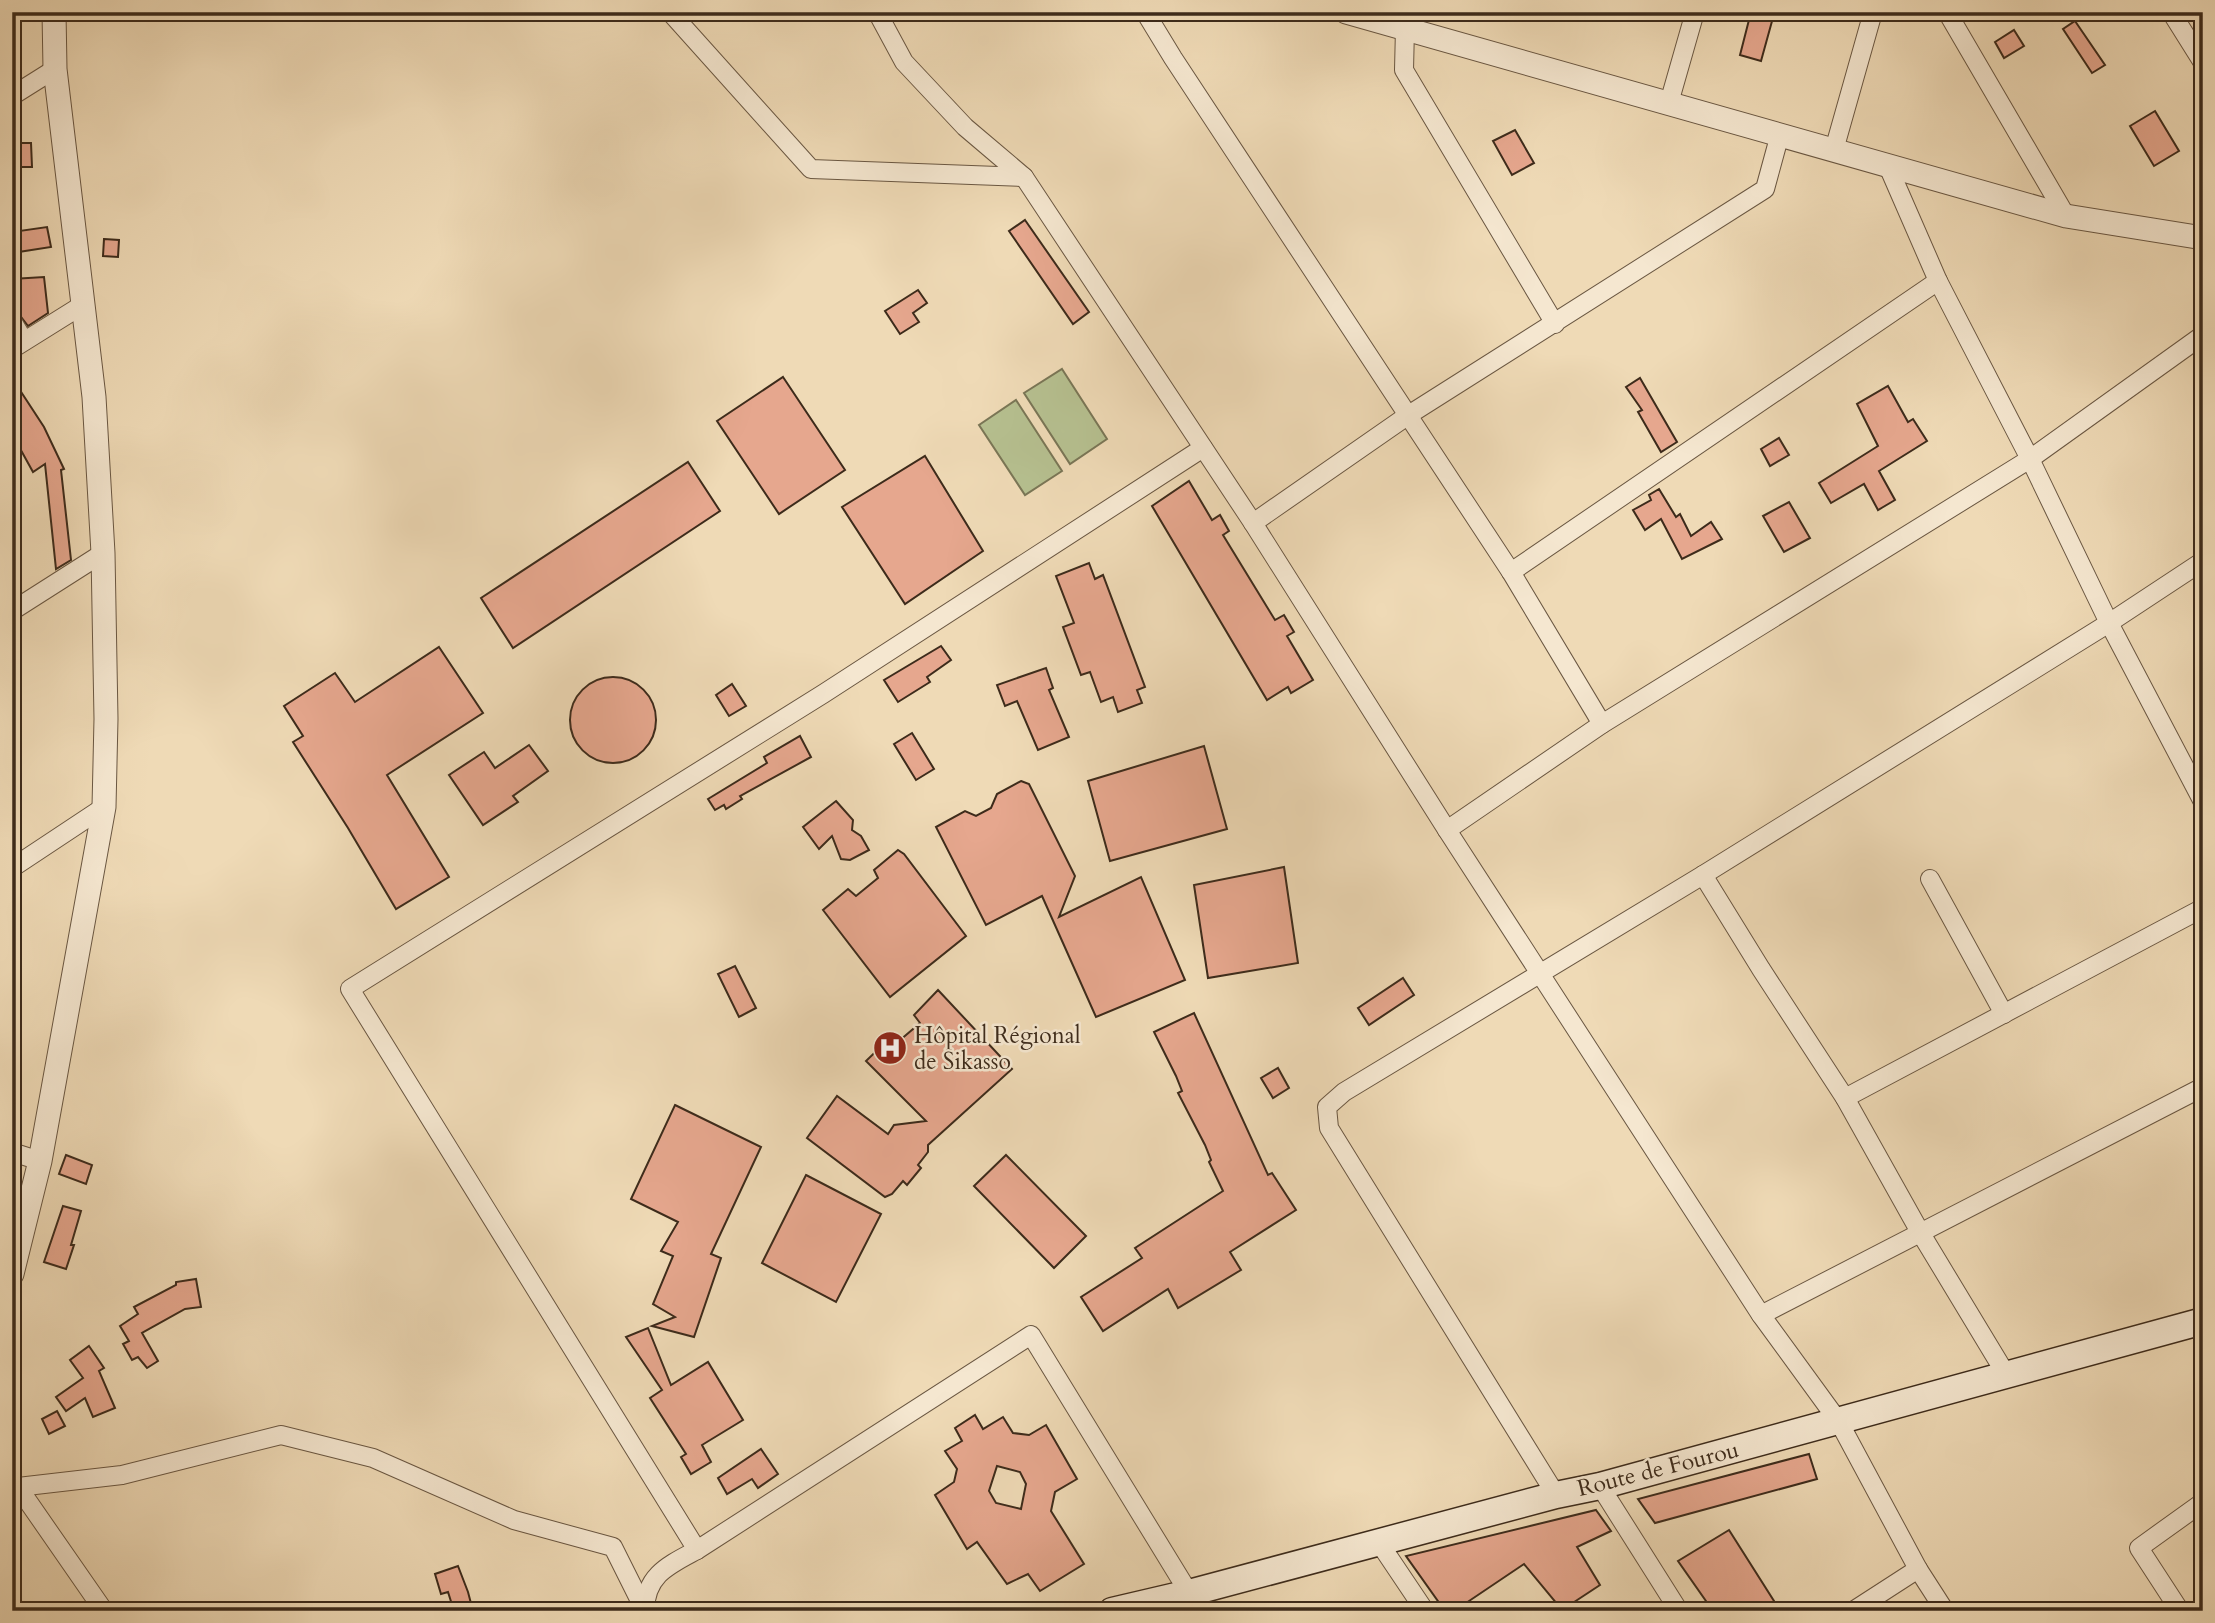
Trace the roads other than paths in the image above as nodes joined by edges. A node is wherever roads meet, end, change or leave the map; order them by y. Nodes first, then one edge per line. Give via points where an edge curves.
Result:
1 (54, 12) edge
2 (670, 12) edge
3 (877, 12) edge
4 (1145, 12) edge
5 (1346, 12) edge
6 (1695, 12) edge
7 (1873, 12) edge
8 (1947, 12) edge
9 (2171, 12) edge
10 (1407, 20) edge
11 (2203, 63) edge
12 (55, 69) junction
13 (12, 96) edge
14 (1670, 103) junction
15 (1780, 134) junction
16 (1834, 150) junction
17 (1887, 164) junction
18 (1024, 177) junction
19 (2066, 216) junction
20 (2203, 239) edge
21 (1938, 281) junction
22 (84, 304) junction
23 (12, 321) edge
24 (1555, 324) junction
25 (2203, 335) edge
26 (18, 345) edge
27 (1407, 416) junction
28 (1203, 448) junction
29 (2030, 459) junction
30 (1253, 523) junction
31 (103, 553) junction
32 (2203, 561) edge
33 (1511, 572) junction
34 (12, 611) edge
35 (2109, 623) junction
36 (1602, 724) junction
37 (2203, 802) edge
38 (104, 807) junction
39 (1447, 830) junction
40 (12, 868) edge
41 (1703, 875) junction
42 (1930, 879) dead end
43 (2203, 908) edge
44 (1542, 974) junction
45 (2004, 1014) junction
46 (2203, 1087) edge
47 (1845, 1098) junction
48 (12, 1152) edge
49 (40, 1161) junction
50 (1920, 1232) junction
51 (12, 1274) edge
52 (1761, 1315) junction
53 (2203, 1321) edge
54 (2007, 1376) junction
55 (1839, 1422) junction
56 (15, 1486) edge
57 (1600, 1486) junction
58 (1556, 1495) junction
59 (2203, 1503) edge
60 (1378, 1541) junction
61 (697, 1550) junction
62 (1918, 1569) junction
63 (1189, 1593) junction
64 (1159, 1605) edge
65 (645, 1610) edge
66 (104, 1611) edge
67 (1112, 1611) edge
68 (1424, 1611) edge
69 (1679, 1611) edge
70 (1853, 1611) edge
71 (1945, 1611) edge
72 (2180, 1611) edge

1 - 12 street
2 - 18 street via 811,169
3 - 18 street via 904,62 965,127
4 - 27 street
5 - 10 street
6 - 14 street
7 - 16 street
8 - 19 street
9 - 11 street
10 - 14 street
10 - 24 street via 1404,70
12 - 13 street
12 - 22 street
14 - 15 street
15 - 16 street
15 - 24 street via 1765,189
16 - 17 street
17 - 19 street
17 - 21 street
18 - 28 street
19 - 20 street
21 - 29 street
21 - 33 street
22 - 26 street
22 - 31 street
23 - 26 street
24 - 27 street
25 - 29 street
27 - 30 street
27 - 33 street
28 - 30 street
28 - 61 street via 823,694 350,989
29 - 35 street
29 - 36 street
30 - 39 street
31 - 34 street
31 - 38 street
32 - 35 street
33 - 36 street
35 - 37 street
35 - 41 street
36 - 39 street
38 - 40 street
38 - 49 street
39 - 44 street
41 - 44 street
41 - 47 street
42 - 45 street
43 - 45 street
44 - 52 street
44 - 58 street via 1344,1092 1327,1107 1329,1128
45 - 47 street
46 - 50 street
47 - 50 street
48 - 49 street
49 - 51 street
50 - 52 street
50 - 54 street
52 - 55 street
53 - 54 main road, Route de Fourou
54 - 55 main road, Route de Fourou
55 - 57 main road, Route de Fourou
55 - 62 street
56 - 65 street via 122,1475 281,1435 373,1458 514,1520 613,1547
56 - 66 street
57 - 58 main road, Route de Fourou
57 - 69 street
58 - 60 main road, Route de Fourou
59 - 72 street via 2139,1548
60 - 63 main road, Route de Fourou
60 - 68 street
61 - 63 street via 1031,1335
61 - 65 street via 664,1568 646,1591
62 - 70 street
62 - 71 street
63 - 64 main road, Route de Fourou
64 - 67 main road, Route de Fourou

